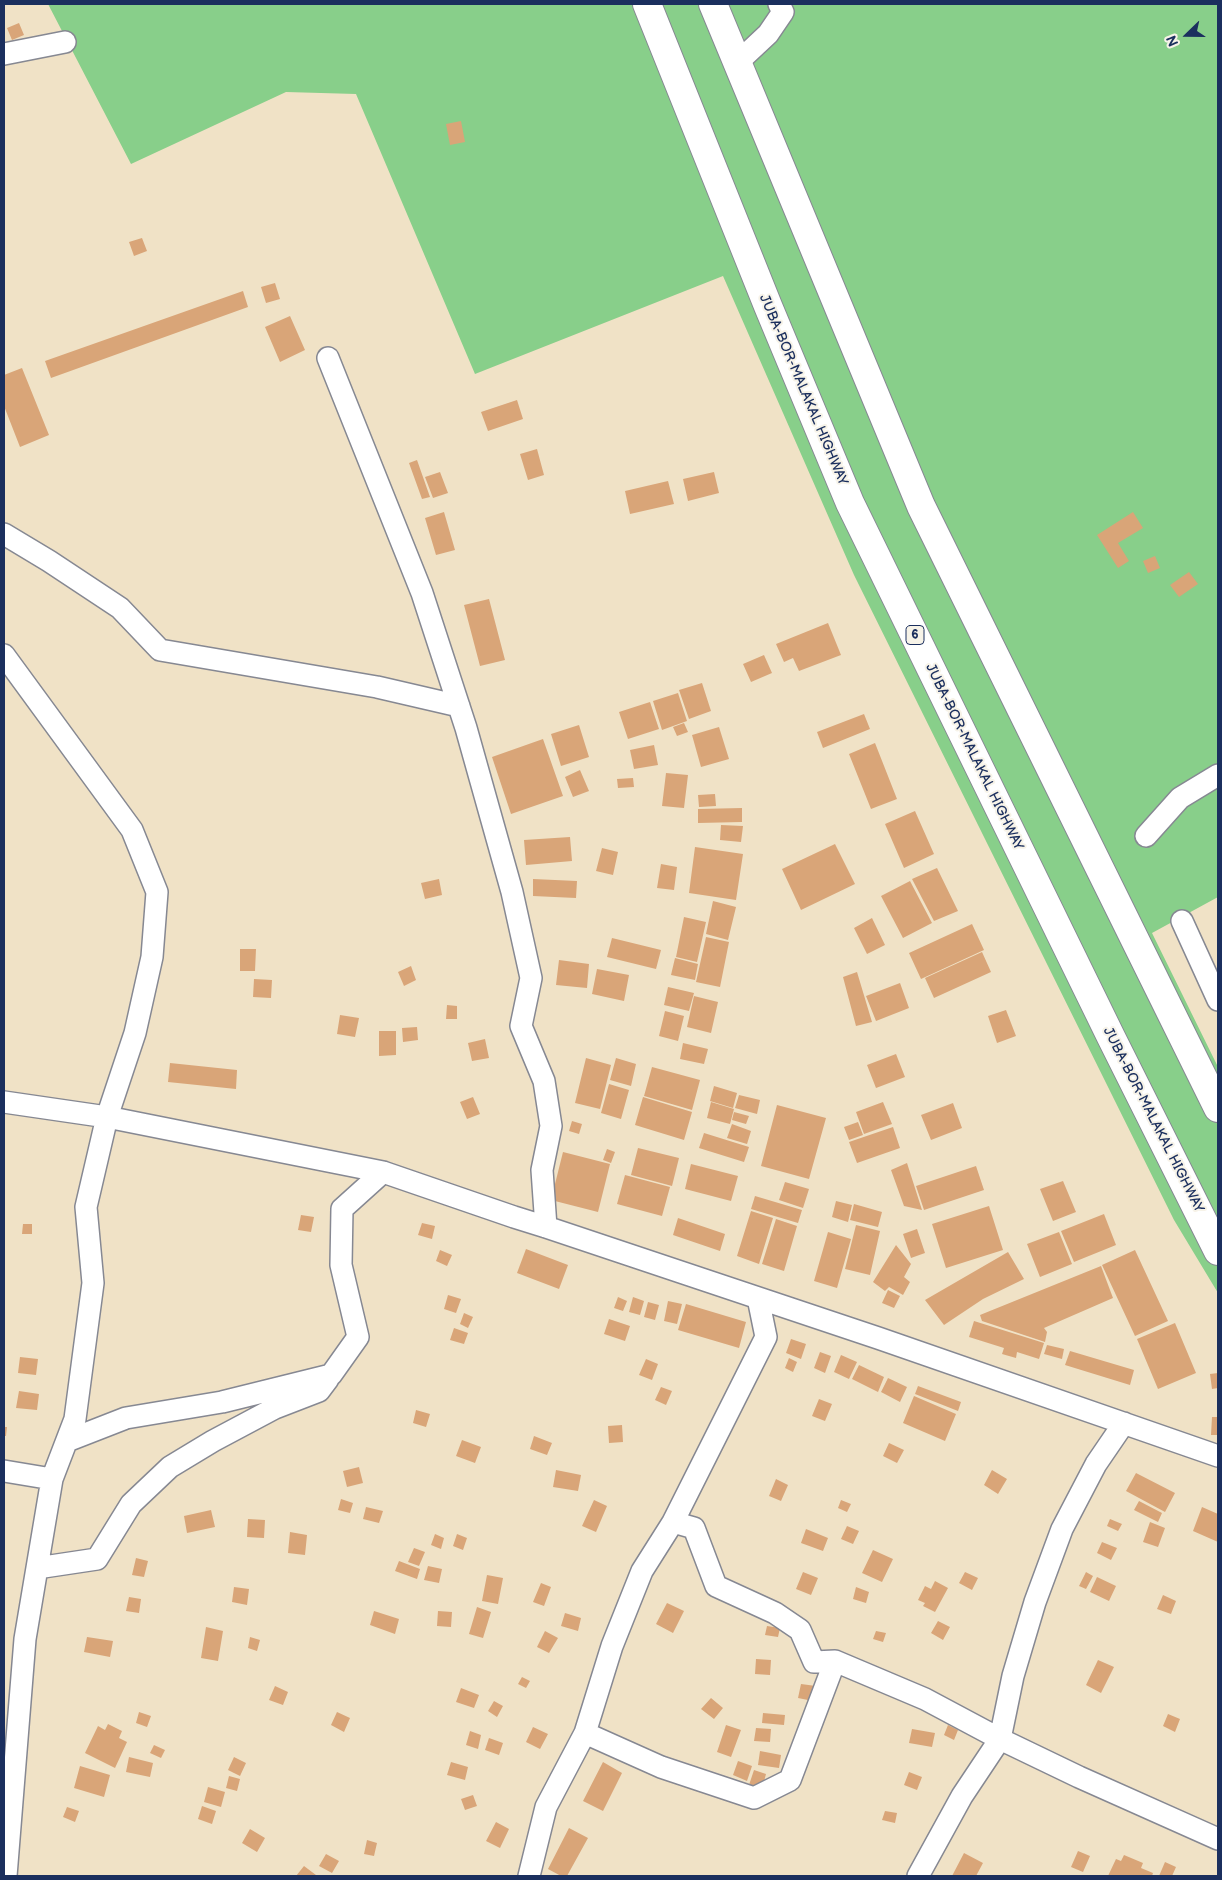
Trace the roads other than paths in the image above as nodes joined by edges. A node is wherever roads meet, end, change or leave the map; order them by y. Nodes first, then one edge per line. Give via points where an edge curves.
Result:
1 (647, 4) edge
2 (714, 4) edge
3 (779, 4) edge
4 (65, 42) dead end
5 (4, 54) edge
6 (737, 63) junction
7 (328, 358) dead end
8 (4, 534) edge
9 (4, 655) edge
10 (459, 706) junction
11 (1218, 775) edge
12 (1146, 836) dead end
13 (1182, 921) dead end
14 (1218, 1000) edge
15 (4, 1102) edge
16 (1218, 1108) edge
17 (107, 1117) junction
18 (384, 1172) junction
19 (546, 1227) junction
20 (1218, 1251) edge
21 (758, 1298) junction
22 (331, 1375) junction
23 (1124, 1423) junction
24 (67, 1441) junction
25 (1218, 1456) edge
26 (4, 1471) edge
27 (52, 1479) junction
28 (673, 1522) junction
29 (37, 1568) junction
30 (835, 1661) junction
31 (585, 1733) junction
32 (1000, 1739) junction
33 (1218, 1839) edge
34 (6, 1876) edge
35 (529, 1876) edge
36 (918, 1876) edge

1 - 20 highway, JUBA-BOR-MALAKAL HIGHWAY / 6 via 850,503
2 - 6 highway
3 - 6 street via 783,12 773,27
4 - 5 street
6 - 16 highway via 921,506
7 - 10 street via 422,593
8 - 10 street via 120,608 160,650 377,688
9 - 17 street via 132,830 157,892 152,957 137,1024
10 - 19 street via 512,892 530,978 521,1026 544,1081 551,1126 542,1170
11 - 12 street via 1180,798
13 - 14 street
15 - 17 street
17 - 18 street
17 - 24 street via 86,1207 94,1284 75,1419
18 - 19 street
18 - 22 street via 342,1209 341,1265 358,1337
19 - 21 street
21 - 23 street
21 - 28 street via 766,1337
22 - 24 street via 222,1402 126,1418
22 - 29 street via 319,1391 275,1408 170,1466 131,1504 97,1559
23 - 25 street
23 - 32 street via 1096,1464 1062,1529 1035,1602 1013,1676
24 - 27 street
26 - 27 street
27 - 29 street
28 - 30 street via 694,1528 716,1586 775,1613 800,1630 814,1662
28 - 31 street via 642,1571 612,1646
29 - 34 street via 25,1639
30 - 31 street via 790,1780 754,1798 661,1767
30 - 32 street via 925,1699
31 - 35 street via 546,1807
32 - 33 street via 1079,1778
32 - 36 street via 962,1796

